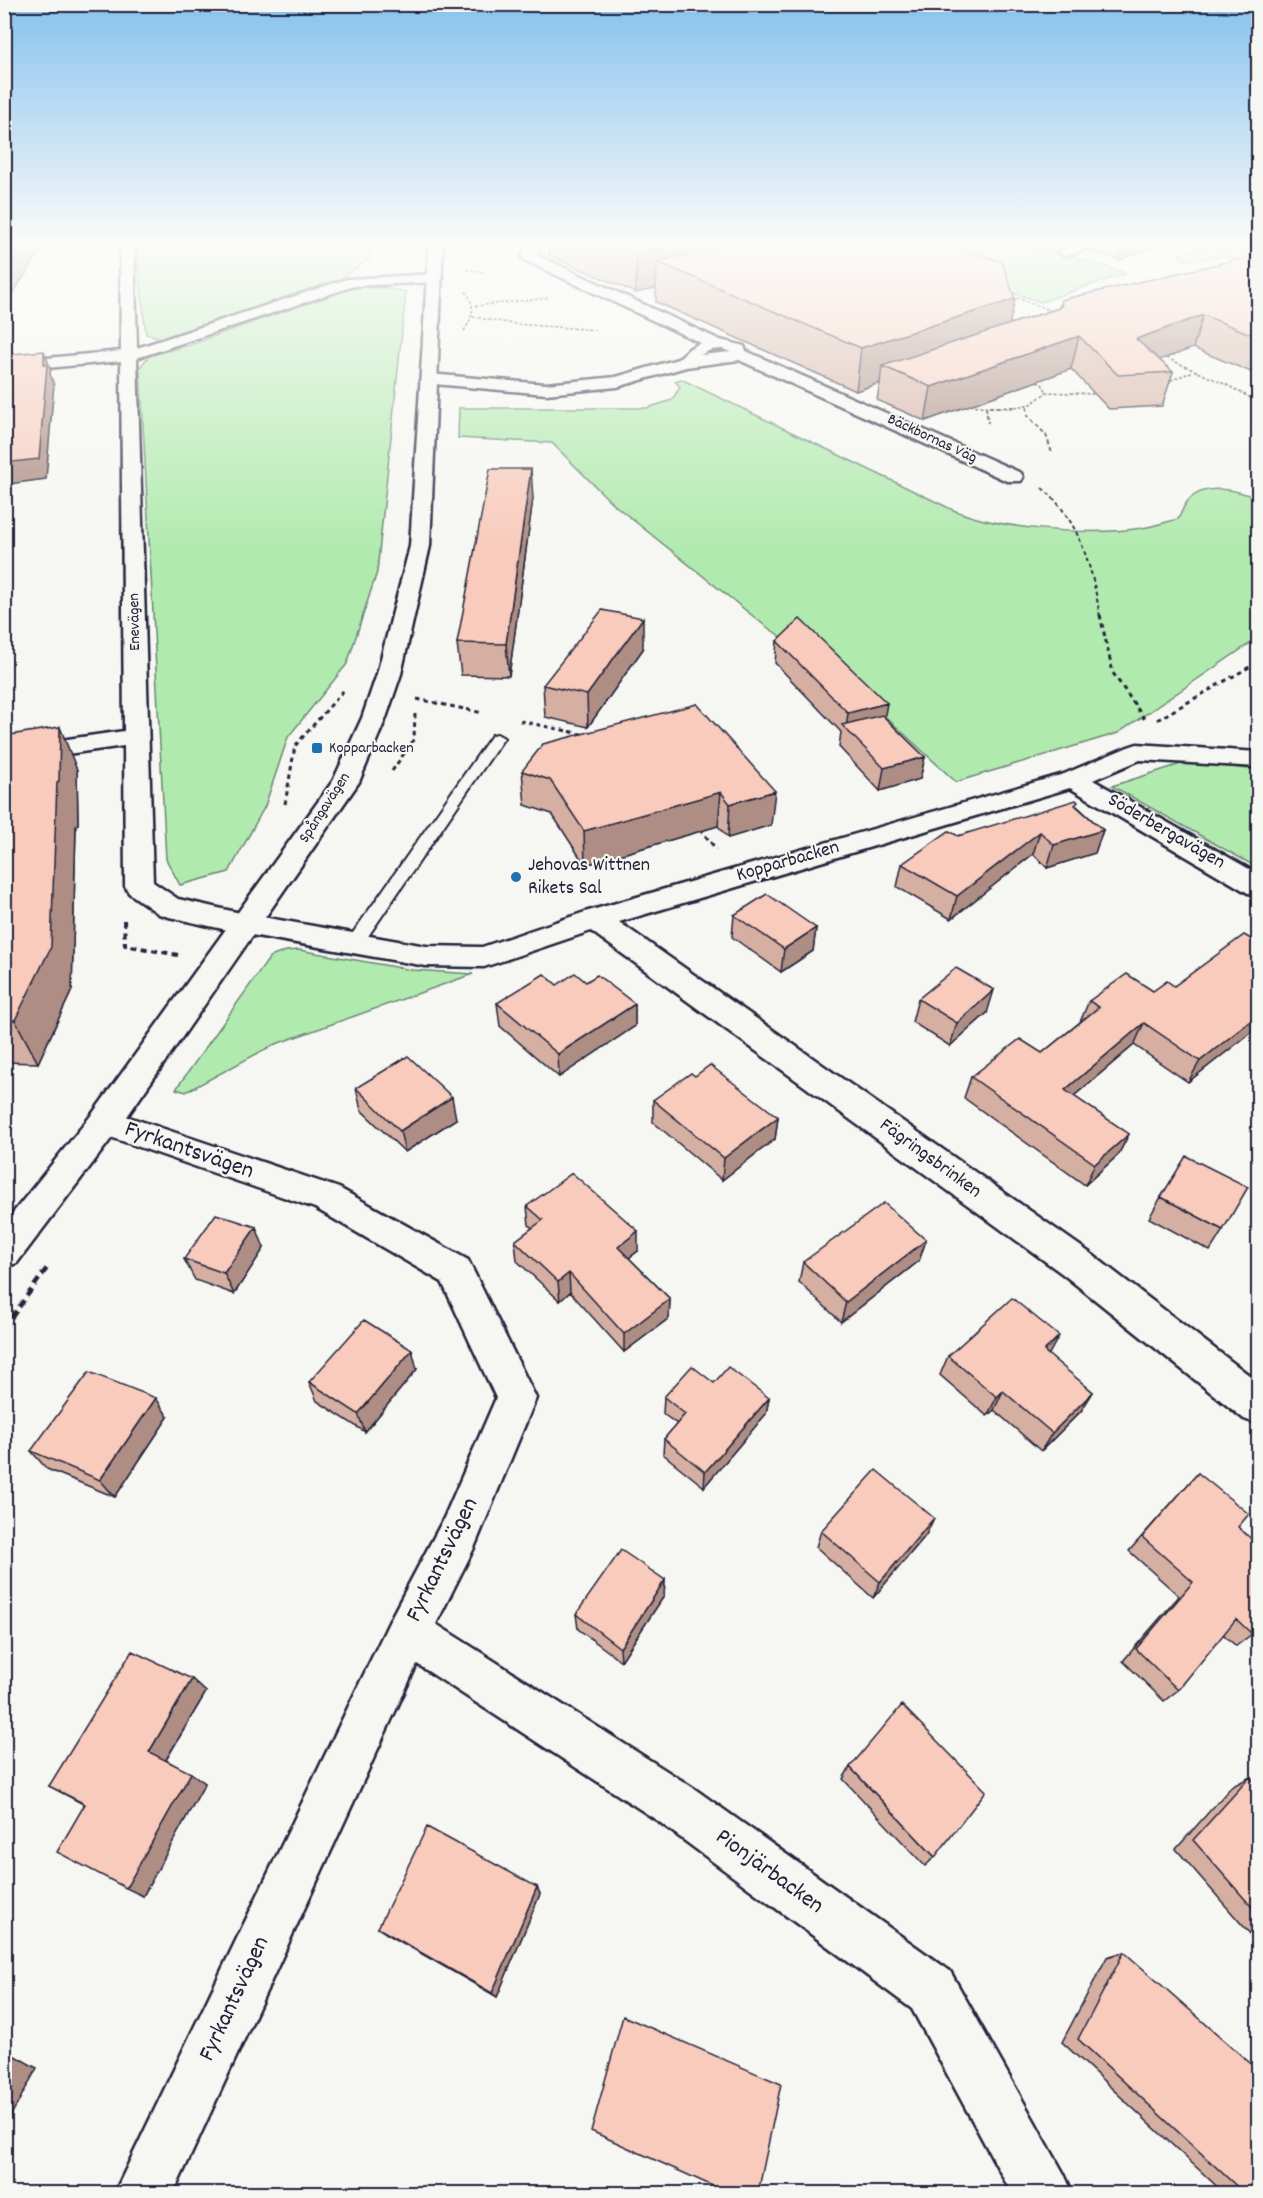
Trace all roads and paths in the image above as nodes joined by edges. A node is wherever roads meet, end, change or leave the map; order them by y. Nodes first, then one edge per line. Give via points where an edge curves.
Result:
1 (130, 347) edge
2 (160, 347) edge
3 (431, 347) edge
4 (701, 347) edge
5 (732, 347) edge
6 (1155, 353) edge
7 (739, 354) junction
8 (130, 355) junction
9 (684, 362) junction
10 (4, 367) edge
11 (1197, 370) junction
12 (1029, 378) edge
13 (429, 379) junction
14 (1159, 384) edge
15 (1047, 392) junction
16 (872, 394) dead end
17 (1101, 394) edge
18 (850, 401) junction
19 (1258, 402) edge
20 (964, 405) edge
21 (986, 406) junction
22 (1027, 407) junction
23 (988, 423) dead end
24 (1052, 453) dead end
25 (1014, 477) joint
26 (1258, 662) edge
27 (349, 684) dead end
28 (415, 699) dead end
29 (494, 716) dead end
30 (516, 720) dead end
31 (137, 736) junction
32 (595, 737) edge
33 (497, 738) dead end
34 (4, 756) edge
35 (1258, 759) edge
36 (1073, 779) junction
37 (285, 808) dead end
38 (695, 824) edge
39 (740, 877) junction
40 (1258, 886) edge
41 (595, 919) junction
42 (246, 924) junction
43 (354, 944) junction
44 (105, 1122) junction
45 (4, 1252) edge
46 (1258, 1406) edge
47 (408, 1632) junction
48 (143, 2193) edge
49 (1044, 2193) edge

1 - 8 street, Enevägen
2 - 8 street
3 - 13 street, Spångavägen
4 - 9 street
5 - 7 street, Bäckbornas Väg
6 - 11 path
7 - 9 street
7 - 18 street, Bäckbornas Väg
8 - 10 street
8 - 31 street, Enevägen
9 - 13 street via 617,382 546,389
11 - 14 path
11 - 19 path
12 - 15 path via 1042,384
13 - 42 street, Spångavägen via 420,546 378,707 346,782
15 - 17 path
15 - 22 path
16 - 18 street, Bäckbornas Väg
18 - 25 street, Bäckbornas Väg
20 - 21 path
21 - 22 path
21 - 23 path
22 - 24 path via 1028,416 1046,435
25 - 26 path via 1045,489 1063,507 1095,587 1111,669 1148,725
27 - 37 path via 295,746
28 - 29 path
30 - 32 path
31 - 34 street
31 - 42 street, Enevägen via 139,886 169,907
33 - 43 lane
35 - 36 street, Kopparbacken via 1137,752
36 - 39 street, Kopparbacken
36 - 40 street, Söderbergavägen
38 - 39 path
39 - 41 street, Kopparbacken
41 - 43 street, Kopparbacken via 484,957 426,956
41 - 46 street, Fägringsbrinken via 1077,1264
42 - 43 street, Kopparbacken
42 - 44 street, Spångavägen
44 - 45 street, Spångavägen
44 - 47 street, Fyrkantsvägen via 327,1198 455,1271 516,1398 459,1533
47 - 48 street, Fyrkantsvägen
47 - 49 street, Pionjärbacken via 675,1804 931,1990

